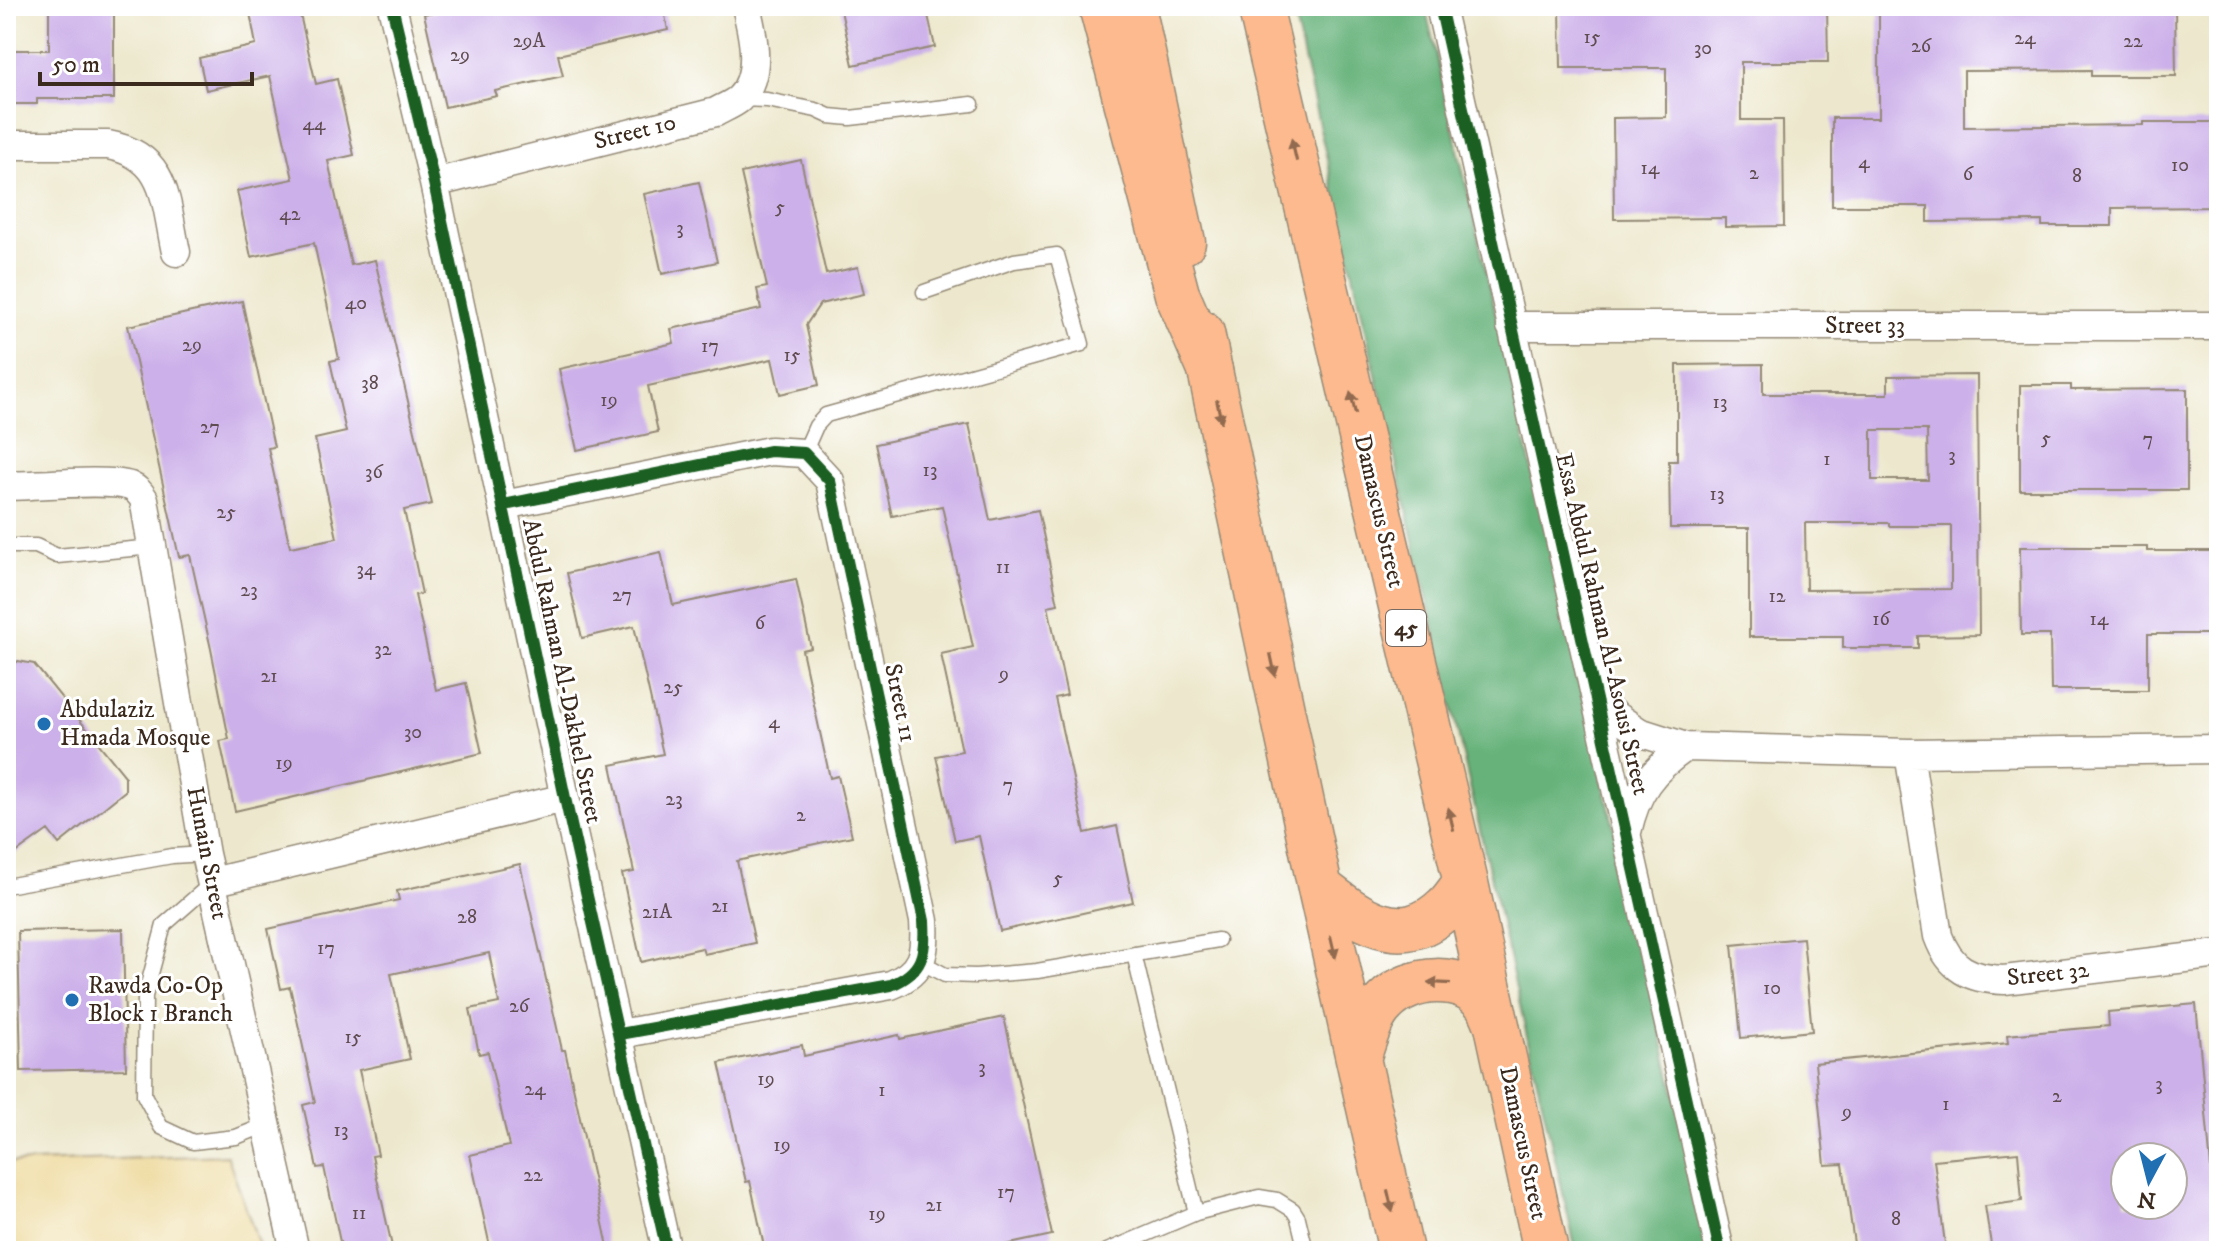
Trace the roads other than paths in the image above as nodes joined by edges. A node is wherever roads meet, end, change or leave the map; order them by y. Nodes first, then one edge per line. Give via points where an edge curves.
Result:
1 (392, 6) edge
2 (746, 6) edge
3 (1101, 6) edge
4 (1133, 6) edge
5 (1260, 6) edge
6 (1440, 6) edge
7 (739, 99) junction
8 (972, 104) dead end
9 (6, 145) edge
10 (434, 183) junction
11 (176, 252) dead end
12 (924, 292) dead end
13 (1511, 326) junction
14 (2219, 326) edge
15 (1210, 370) junction
16 (804, 453) junction
17 (6, 486) edge
18 (504, 505) junction
19 (6, 546) edge
20 (153, 547) junction
21 (1598, 704) junction
22 (1686, 747) junction
23 (2219, 749) edge
24 (1909, 753) junction
25 (565, 798) junction
26 (1626, 833) junction
27 (205, 854) junction
28 (212, 882) junction
29 (1466, 883) junction
30 (6, 886) edge
31 (1320, 888) junction
32 (1218, 940) dead end
33 (1134, 954) junction
34 (2219, 954) edge
35 (921, 962) junction
36 (1497, 1025) junction
37 (620, 1034) junction
38 (1358, 1058) junction
39 (266, 1125) junction
40 (1196, 1213) junction
41 (295, 1251) edge
42 (667, 1251) edge
43 (1107, 1251) edge
44 (1306, 1251) edge
45 (1401, 1251) edge
46 (1546, 1251) edge
47 (1720, 1251) edge

1 - 10 street, Abdul Rahman Al-Dakhel Street
2 - 7 street via 754,61 751,80
3 - 15 main road via 1177,294
4 - 15 main road
29 -> 5 main road, Damascus Street / 45
6 - 13 street, Essa Abdul Rahman Al-Asousi Street
7 - 8 lane via 850,118
7 - 10 street, Street 10 via 716,112
9 - 11 street via 108,145 138,155 159,176
10 - 18 street, Abdul Rahman Al-Dakhel Street
12 - 16 lane via 1014,261 1057,255 1082,344 826,415
13 - 14 street, Street 33
13 - 21 street, Essa Abdul Rahman Al-Asousi Street
15 -> 31 main road
16 - 18 street via 770,451
16 - 35 street, Street 11 via 830,481 924,921
17 - 20 street, Hunain Street via 127,485 144,499
18 - 25 street, Abdul Rahman Al-Dakhel Street
19 - 20 lane via 36,546 57,556
20 - 27 street, Hunain Street
21 - 22 street via 1639,732
21 - 26 street, Essa Abdul Rahman Al-Asousi Street
22 - 24 street
22 - 26 street via 1645,783
23 - 24 street
24 - 34 street, Street 32 via 1938,936 1960,970 2004,980
25 - 28 street
25 - 37 street, Abdul Rahman Al-Dakhel Street
26 - 47 street, Essa Abdul Rahman Al-Asousi Street
27 - 28 street, Hunain Street
27 - 30 lane
28 - 39 street, Hunain Street
28 - 39 lane via 164,925 145,996 144,1095 161,1127 193,1142 236,1137
29 - 31 main road via 1434,917 1400,928 1365,921
29 - 36 main road, Damascus Street / 45
31 -> 38 main road
32 - 33 lane
33 - 35 lane via 976,976 945,975
33 - 40 lane
35 - 37 street via 909,978 891,985
36 -> 38 main road via 1485,1002 1471,991 1436,981 1418,983 1401,990 1374,1015
36 - 46 main road, Damascus Street / 45
37 - 42 street, Abdul Rahman Al-Dakhel Street
38 -> 45 main road
39 - 41 street, Hunain Street
40 - 43 lane
40 - 44 lane via 1249,1198 1277,1200 1298,1218

